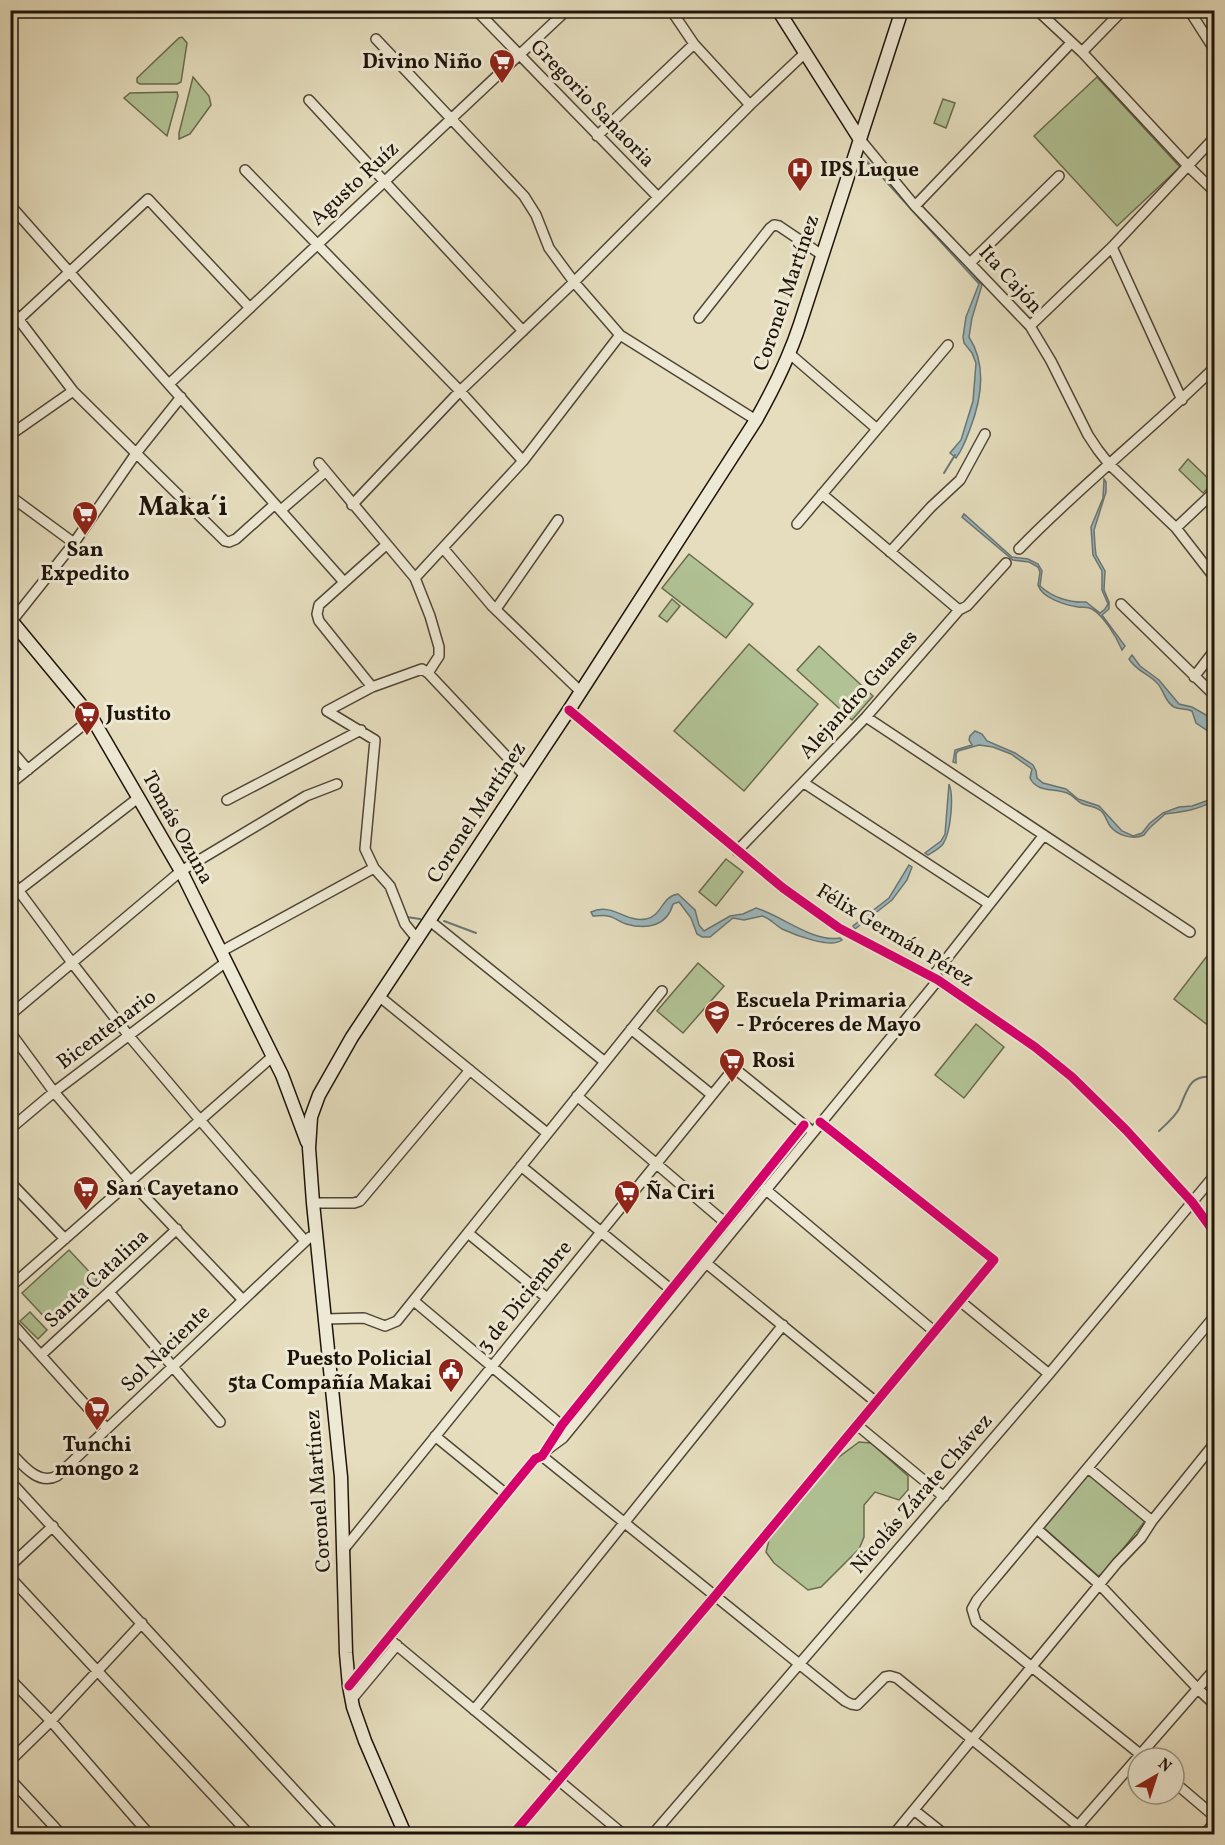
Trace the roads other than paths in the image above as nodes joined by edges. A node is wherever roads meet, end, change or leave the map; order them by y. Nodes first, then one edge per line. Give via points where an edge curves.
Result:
1 (476, 10) edge
2 (567, 10) edge
3 (671, 10) edge
4 (778, 10) edge
5 (902, 10) edge
6 (1037, 10) edge
7 (1123, 10) edge
8 (1189, 10) edge
9 (376, 39) dead end
10 (1071, 43) junction
11 (694, 44) junction
12 (1215, 49) edge
13 (1082, 52) junction
14 (805, 53) junction
15 (519, 55) junction
16 (309, 100) dead end
17 (750, 105) junction
18 (451, 118) junction
19 (597, 136) junction
20 (1215, 138) edge
21 (857, 145) junction
22 (1188, 166) junction
23 (245, 170) dead end
24 (1059, 176) dead end
25 (384, 182) junction
26 (1215, 191) edge
27 (658, 197) junction
28 (10, 205) edge
29 (915, 206) junction
30 (317, 245) junction
31 (1112, 247) junction
32 (822, 255) junction
33 (971, 262) junction
34 (70, 272) junction
35 (574, 282) junction
36 (10, 308) edge
37 (250, 308) junction
38 (699, 318) dead end
39 (19, 319) junction
40 (1030, 326) junction
41 (523, 331) junction
42 (621, 335) junction
43 (948, 345) dead end
44 (790, 354) junction
45 (1215, 368) edge
46 (169, 384) junction
47 (73, 391) junction
48 (460, 391) junction
49 (181, 397) junction
50 (1182, 400) junction
51 (756, 420) junction
52 (877, 429) junction
53 (986, 434) dead end
54 (10, 435) edge
55 (137, 452) junction
56 (523, 461) junction
57 (319, 463) dead end
58 (1109, 464) junction
59 (325, 472) junction
60 (1215, 492) edge
61 (822, 494) junction
62 (10, 496) edge
63 (352, 505) junction
64 (278, 507) junction
65 (558, 519) dead end
66 (796, 524) dead end
67 (1176, 528) junction
68 (74, 543) junction
69 (386, 545) junction
70 (443, 548) junction
71 (1019, 549) dead end
72 (890, 552) junction
73 (1006, 563) dead end
74 (1215, 577) edge
75 (415, 578) junction
76 (344, 582) junction
77 (1121, 604) dead end
78 (496, 609) junction
79 (958, 610) junction
80 (11, 620) edge
81 (1215, 651) edge
82 (428, 673) junction
83 (1194, 677) junction
84 (372, 687) junction
85 (580, 691) junction
86 (1215, 695) edge
87 (569, 710) junction
88 (866, 717) junction
89 (92, 718) junction
90 (361, 730) junction
91 (10, 749) edge
92 (28, 770) junction
93 (524, 775) junction
94 (804, 783) junction
95 (10, 784) edge
96 (337, 784) dead end
97 (138, 798) junction
98 (227, 800) dead end
99 (1044, 835) junction
100 (737, 851) junction
101 (374, 868) junction
102 (181, 871) junction
103 (10, 879) edge
104 (19, 890) junction
105 (989, 904) junction
106 (430, 921) junction
107 (1190, 932) dead end
108 (418, 940) junction
109 (224, 957) junction
110 (73, 964) junction
111 (938, 980) junction
112 (662, 991) dead end
113 (380, 997) junction
114 (10, 1015) edge
115 (632, 1029) junction
116 (10, 1032) edge
117 (129, 1036) junction
118 (273, 1056) junction
119 (605, 1062) junction
120 (470, 1070) junction
121 (282, 1075) junction
122 (54, 1092) junction
123 (711, 1095) junction
124 (576, 1096) junction
125 (312, 1117) junction
126 (200, 1120) junction
127 (820, 1122) junction
128 (804, 1125) junction
129 (10, 1129) edge
130 (812, 1132) junction
131 (547, 1133) junction
132 (309, 1148) junction
133 (656, 1164) junction
134 (521, 1166) junction
135 (1215, 1176) edge
136 (10, 1182) edge
137 (131, 1182) junction
138 (765, 1189) junction
139 (1192, 1202) junction
140 (313, 1203) junction
141 (725, 1223) junction
142 (177, 1229) junction
143 (733, 1230) junction
144 (316, 1231) junction
145 (601, 1232) junction
146 (1215, 1232) edge
147 (468, 1233) junction
148 (65, 1239) junction
149 (305, 1241) junction
150 (706, 1263) junction
151 (10, 1287) edge
152 (109, 1292) junction
153 (675, 1293) junction
154 (547, 1298) junction
155 (243, 1300) junction
156 (414, 1301) junction
157 (960, 1301) junction
158 (1215, 1317) edge
159 (325, 1319) junction
160 (10, 1321) edge
161 (783, 1325) junction
162 (935, 1332) junction
163 (41, 1355) junction
164 (492, 1366) junction
165 (173, 1367) junction
166 (1049, 1374) junction
167 (876, 1402) junction
168 (220, 1422) dead end
169 (857, 1425) junction
170 (107, 1429) junction
171 (565, 1429) junction
172 (435, 1436) junction
173 (1215, 1444) edge
174 (10, 1452) edge
175 (545, 1453) junction
176 (1088, 1468) junction
177 (10, 1481) edge
178 (506, 1494) junction
179 (944, 1497) junction
180 (1152, 1521) junction
181 (624, 1522) junction
182 (53, 1526) junction
183 (1036, 1529) junction
184 (344, 1549) junction
185 (10, 1566) edge
186 (10, 1577) edge
187 (1100, 1585) junction
188 (715, 1596) junction
189 (142, 1623) junction
190 (388, 1638) junction
191 (397, 1645) junction
192 (799, 1664) junction
193 (1032, 1668) junction
194 (1215, 1670) edge
195 (98, 1672) junction
196 (10, 1679) edge
197 (349, 1686) junction
198 (1198, 1689) junction
199 (352, 1700) junction
200 (1215, 1704) edge
201 (474, 1710) junction
202 (51, 1721) junction
203 (973, 1738) junction
204 (1130, 1746) edge
205 (1151, 1746) edge
206 (10, 1761) edge
207 (1126, 1775) edge
208 (10, 1779) edge
209 (559, 1781) junction
210 (1186, 1792) edge
211 (914, 1810) junction
212 (1215, 1816) edge
213 (1215, 1823) edge
214 (1075, 1831) edge
215 (61, 1834) edge
216 (149, 1834) edge
217 (249, 1834) edge
218 (335, 1834) edge
219 (405, 1834) edge
220 (513, 1834) edge
221 (623, 1834) edge
222 (653, 1834) edge
223 (894, 1834) edge
224 (944, 1834) edge
225 (1088, 1834) edge
226 (1204, 1834) edge

1 - 15 street, Gregorio Sanaoria
2 - 15 street, Agusto Ruíz
3 - 11 street
4 - 14 main road
5 - 21 main road, Coronel Martínez
6 - 10 street
7 - 13 street
8 - 12 street
9 - 18 street
10 - 13 street
10 - 29 street
11 - 17 street
11 - 19 street
13 - 22 street
14 - 17 street
14 - 21 main road
15 - 18 street, Agusto Ruíz
15 - 19 street, Gregorio Sanaoria
16 - 25 street
17 - 27 street
18 - 25 street, Agusto Ruíz
18 - 35 street via 524,196 549,248
19 - 27 street, Gregorio Sanaoria
20 - 22 street
21 - 29 street, Ita Cajón
21 - 32 main road, Coronel Martínez
22 - 26 street
22 - 31 street
23 - 30 street
24 - 33 street
25 - 30 street, Agusto Ruíz
25 - 41 street
27 - 35 street
28 - 34 street
29 - 33 street, Ita Cajón
30 - 37 street, Agusto Ruíz
30 - 48 street
31 - 40 street
31 - 50 street
32 - 38 street via 774,225
32 - 44 main road, Coronel Martínez
33 - 40 street, Ita Cajón
34 - 37 street via 148,199
34 - 39 street
34 - 46 street
35 - 41 street
35 - 42 street
36 - 39 street
37 - 46 street, Agusto Ruíz
39 - 47 street
40 - 58 street, Ita Cajón via 1088,435
41 - 48 street
42 - 51 street
42 - 56 street
43 - 52 street
44 - 51 main road, Coronel Martínez
44 - 52 street
45 - 50 street
46 - 49 street
47 - 54 street
47 - 55 street
48 - 56 street
48 - 63 street
49 - 55 street
49 - 64 street
50 - 58 street
51 - 85 main road, Coronel Martínez
52 - 61 street
53 - 72 street via 960,480
55 - 64 street via 226,541 232,542
55 - 68 street
56 - 70 street
57 - 59 street
58 - 67 street, Ita Cajón
58 - 71 street
59 - 63 street
59 - 64 street
60 - 67 street
61 - 66 street
61 - 72 street
62 - 68 street
63 - 69 street
64 - 76 street
65 - 78 street
67 - 74 street, Ita Cajón
68 - 80 street
69 - 75 street
69 - 76 street
70 - 75 street
70 - 78 street
72 - 79 street
73 - 79 street, Alejandro Guanes via 967,606
75 - 82 street via 439,647 439,656
76 - 84 street via 319,605 317,614
77 - 83 street
78 - 85 street
79 - 88 street, Alejandro Guanes
80 - 89 main road, Tomás Ozuna
81 - 83 street
82 - 84 street via 422,669
82 - 93 street
83 - 86 street
84 - 90 street via 327,711
85 - 87 main road, Coronel Martínez
87 - 93 main road, Coronel Martínez
87 - 100 street, Félix Germán Pérez
88 - 94 street, Alejandro Guanes
88 - 99 street
89 - 92 street
89 - 97 main road, Tomás Ozuna
90 - 98 street
90 - 101 street via 376,743 365,849
91 - 92 street
92 - 95 street
93 - 106 main road, Coronel Martínez
94 - 100 street, Alejandro Guanes
94 - 105 street
96 - 102 street via 306,796
97 - 102 main road, Tomás Ozuna
97 - 104 street
99 - 105 street
99 - 107 street
100 - 111 street, Félix Germán Pérez via 839,928
101 - 108 street via 390,886 405,924
101 - 109 street, Bicentenario
102 - 109 main road, Tomás Ozuna
102 - 110 street
103 - 104 street
104 - 110 street
105 - 111 street via 936,972
106 - 108 main road, Coronel Martínez
106 - 119 street
108 - 113 main road, Coronel Martínez
109 - 117 street, Bicentenario
109 - 118 main road, Tomás Ozuna
110 - 114 street
110 - 117 street
111 - 127 street
111 - 139 street, Félix Germán Pérez via 1072,1077
112 - 115 street
113 - 120 street
113 - 125 main road, Coronel Martínez via 333,1068
115 - 119 street
115 - 123 street
116 - 122 street
117 - 122 street, Bicentenario
117 - 126 street
118 - 121 main road, Tomás Ozuna
118 - 126 street
119 - 124 street
120 - 131 street
120 - 140 street via 360,1201
121 - 125 main road, Tomás Ozuna
121 - 132 main road, Tomás Ozuna
122 - 129 street, Bicentenario
122 - 137 street
123 - 128 street, 3 de Diciembre via 734,1068
123 - 133 street, 3 de Diciembre
124 - 131 street
124 - 133 street
125 - 132 main road, Coronel Martínez
126 - 137 street
126 - 149 street
127 - 130 street
127 - 157 street via 994,1260
128 - 130 street
128 - 141 street
130 - 138 street
131 - 134 street
132 - 140 main road, Coronel Martínez
133 - 141 street
133 - 145 street, 3 de Diciembre
134 - 145 street
134 - 147 street
135 - 139 street, Nicolás Zárate Chávez
136 - 148 street
137 - 142 street
137 - 148 street
138 - 143 street
138 - 162 street
139 - 146 street, Félix Germán Pérez
139 - 166 street, Nicolás Zárate Chávez
140 - 144 main road, Coronel Martínez
141 - 143 street
141 - 153 street
142 - 152 street, Santa Catalina
142 - 155 street
143 - 150 street
144 - 149 street, Sol Naciente
144 - 159 main road, Coronel Martínez
145 - 153 street
145 - 154 street, 3 de Diciembre
147 - 154 street
147 - 156 street
148 - 151 street
149 - 155 street, Sol Naciente
150 - 153 street
150 - 161 street
152 - 163 street, Santa Catalina
152 - 165 street
153 - 171 street
154 - 164 street, 3 de Diciembre
155 - 165 street, Sol Naciente
156 - 159 street via 397,1322 388,1326 364,1318
156 - 164 street
157 - 162 street
157 - 166 street
158 - 176 street
159 - 184 main road, Coronel Martínez
160 - 163 street
161 - 167 street
161 - 181 street
162 - 167 street
163 - 170 street
164 - 171 street
164 - 172 street, 3 de Diciembre
165 - 168 street
165 - 170 street, Sol Naciente
166 - 179 street, Nicolás Zárate Chávez
167 - 169 street
169 - 179 street
169 - 188 street
170 - 174 street, Sol Naciente via 51,1479 35,1475
171 - 175 street
172 - 178 street
172 - 184 street, 3 de Diciembre
173 - 180 street
175 - 178 street via 535,1459
175 - 181 street
176 - 180 street
176 - 183 street
177 - 182 street
178 - 190 street
179 - 192 street, Nicolás Zárate Chávez
180 - 187 street
181 - 188 street
181 - 201 street
182 - 185 street
182 - 189 street
183 - 187 street
183 - 193 street via 977,1600 972,1612 976,1622
184 - 197 main road, Coronel Martínez
186 - 195 street
187 - 193 street
187 - 198 street
188 - 192 street
188 - 209 street
189 - 195 street
189 - 218 street
190 - 191 street
190 - 197 street
191 - 199 street
191 - 201 street
192 - 203 street via 857,1705 885,1677 894,1676
192 - 222 street, Nicolás Zárate Chávez
193 - 203 street
193 - 204 street
194 - 198 street
195 - 202 street
195 - 217 street
196 - 202 street
197 - 199 main road, Coronel Martínez
198 - 200 street
198 - 205 street
199 - 219 main road, Coronel Martínez
201 - 209 street
202 - 206 street
202 - 216 street
203 - 211 street
203 - 214 street
207 - 214 street
208 - 215 street
209 - 220 street
209 - 221 street
210 - 212 street
211 - 223 street
211 - 224 street
213 - 226 street
214 - 225 street

